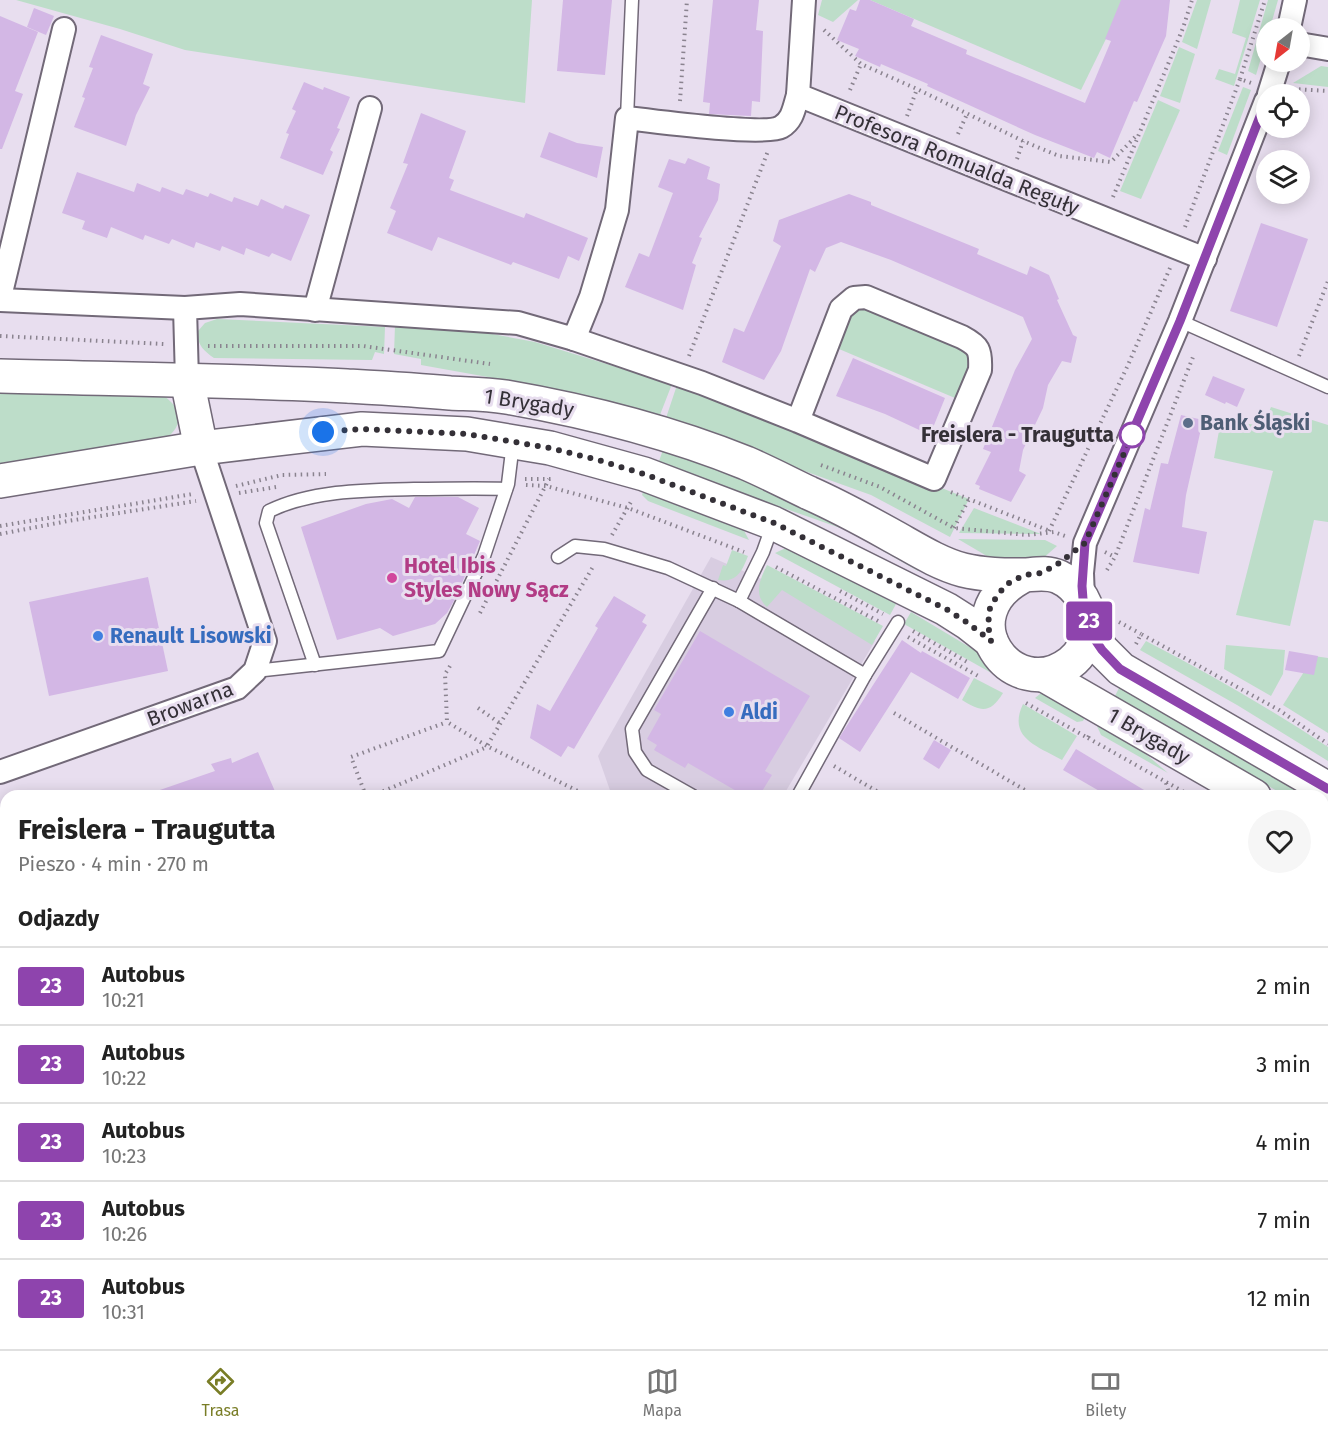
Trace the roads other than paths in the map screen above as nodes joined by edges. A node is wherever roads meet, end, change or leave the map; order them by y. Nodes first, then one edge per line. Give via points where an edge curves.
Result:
1 (632, 0) edge
2 (804, 0) edge
3 (1295, 0) edge
4 (1291, 18) edge
5 (64, 29) dead end
6 (1310, 46) edge
7 (1328, 49) edge
8 (798, 95) junction
9 (370, 108) dead end
10 (627, 118) junction
11 (1256, 126) edge
12 (1205, 259) junction
13 (0, 299) edge
14 (185, 308) junction
15 (315, 310) junction
16 (1180, 321) junction
17 (574, 339) junction
18 (0, 376) edge
19 (187, 380) junction
20 (1328, 387) edge
21 (798, 421) junction
22 (513, 442) junction
23 (201, 448) junction
24 (0, 481) edge
25 (507, 484) junction
26 (774, 523) junction
27 (1085, 543) junction
28 (558, 557) dead end
29 (1033, 574) junction
30 (713, 588) junction
31 (1083, 599) junction
32 (739, 601) junction
33 (896, 626) road end
34 (1089, 631) junction
35 (982, 653) junction
36 (315, 665) junction
37 (255, 671) junction
38 (865, 675) junction
39 (1044, 675) junction
40 (0, 772) edge
41 (1328, 789) edge
42 (682, 790) edge
43 (801, 790) edge
44 (1244, 790) edge

1 - 10 lane
2 - 8 street
3 - 4 street
5 - 13 street
6 - 7 street
8 - 10 street via 791,119 779,128 753,130
8 - 12 street, Profesora Romualda Reguły
9 - 15 street
10 - 17 street via 617,210
11 - 12 street
12 - 16 street
13 - 14 street
14 - 15 street via 240,304
14 - 19 street
15 - 17 street via 518,323
16 - 20 lane
16 - 27 street
17 - 21 street
18 - 19 street, 1 Brygady
19 - 23 street
19 - 29 street, 1 Brygady via 502,396 582,412 661,433 747,464 848,511 933,559 963,570
21 - 21 street via 841,309 854,298 866,297 976,345 980,370 934,479
22 - 23 street, 1 Brygady via 467,434 362,429
22 - 25 lane
22 - 26 street, 1 Brygady via 644,474
23 - 24 street, 1 Brygady
23 - 37 street, Browarna via 265,641
25 - 36 lane via 484,556 439,651
25 - 36 lane via 375,489 287,502 269,511 266,523
26 - 32 lane
26 - 35 street, 1 Brygady via 946,609 968,623
27 - 29 street via 1059,563
27 - 31 street
28 - 30 lane via 575,546 604,549 668,568
29 - 31 street via 1058,577
29 - 35 street via 1010,582 998,594 990,608
30 - 32 lane
30 - 42 lane via 632,729 634,752 647,770
31 - 34 street
32 - 38 lane
33 - 38 lane
34 - 39 street via 1074,661
34 - 41 street, 1 Brygady via 1120,669
35 - 39 street via 999,656 1027,674
36 - 37 lane
37 - 40 street, Browarna via 237,688
38 - 43 lane
39 - 44 street, 1 Brygady

